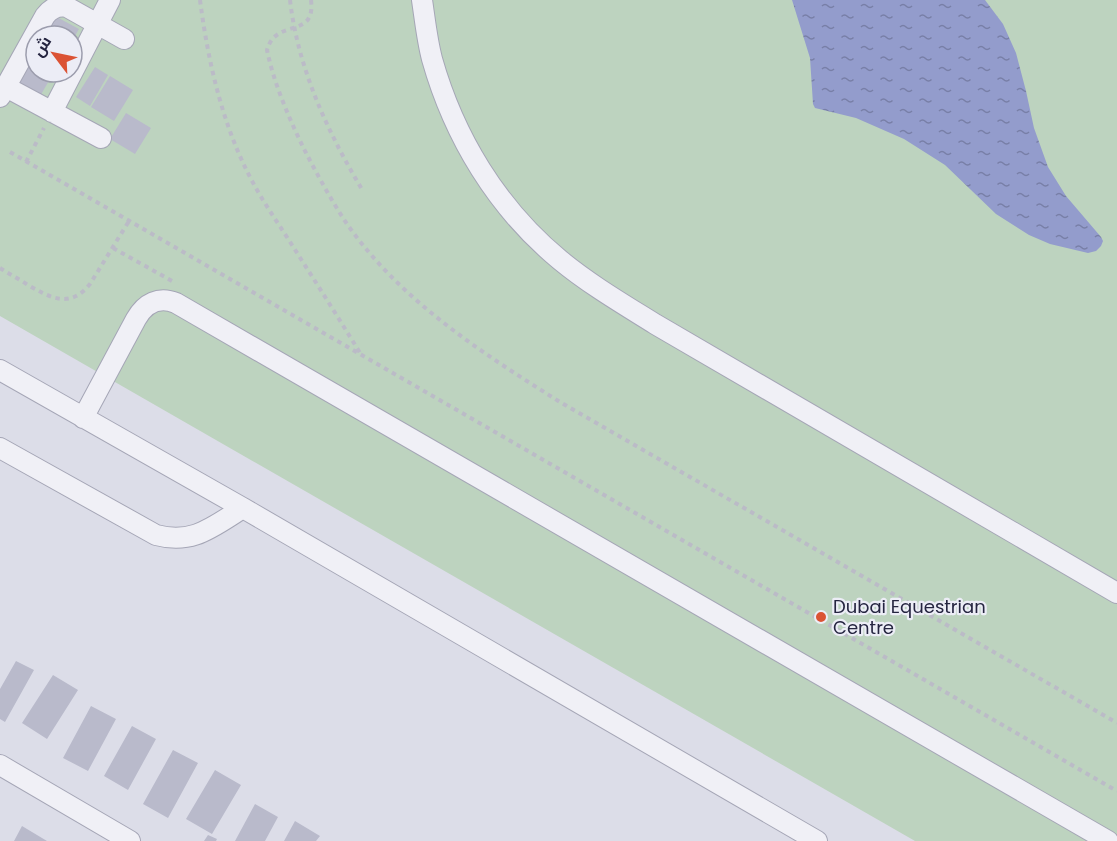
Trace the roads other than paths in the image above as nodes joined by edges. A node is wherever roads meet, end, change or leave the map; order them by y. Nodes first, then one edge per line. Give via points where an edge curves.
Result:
1 (110, 0) edge
2 (422, 0) edge
3 (98, 24) junction
4 (124, 39) dead end
5 (3, 92) edge
6 (52, 112) junction
7 (101, 138) dead end
8 (0, 370) edge
9 (83, 418) junction
10 (0, 448) edge
11 (243, 508) junction
12 (1117, 593) edge
13 (0, 765) edge
14 (130, 841) edge
15 (818, 841) edge
16 (1108, 841) edge

1 - 3 street
2 - 12 street via 432,58 465,143 504,203 538,241 655,324
3 - 4 street
3 - 5 street via 67,7 52,9
3 - 6 street
5 - 6 street
6 - 7 street
8 - 9 street
9 - 11 street
9 - 16 street via 144,307 156,300 170,300
10 - 11 street via 150,532 168,538 194,536
11 - 15 street
13 - 14 street

